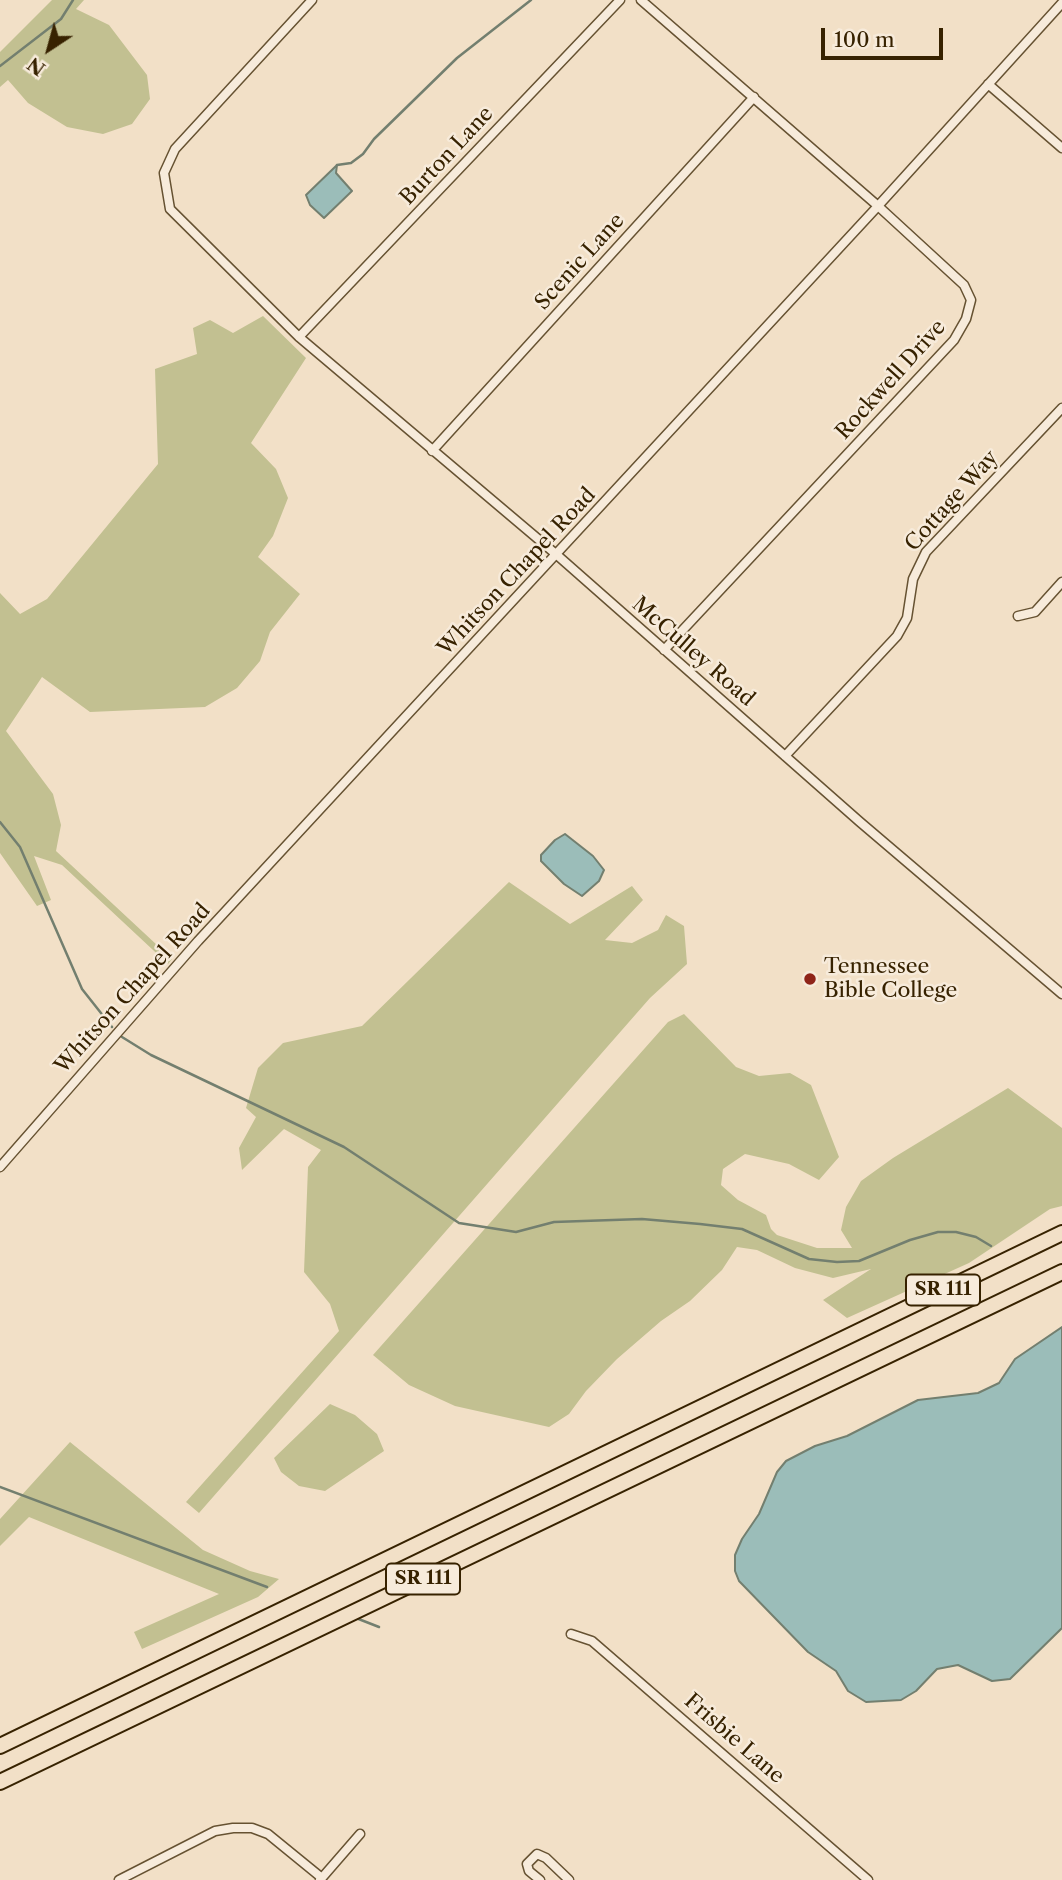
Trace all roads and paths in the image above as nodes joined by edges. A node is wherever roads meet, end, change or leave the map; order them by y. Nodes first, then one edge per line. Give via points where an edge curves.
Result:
1 (312, 0) edge
2 (620, 0) edge
3 (641, 0) edge
4 (1062, 3) edge
5 (988, 84) junction
6 (754, 97) junction
7 (1062, 148) edge
8 (878, 206) junction
9 (299, 337) junction
10 (1062, 408) edge
11 (432, 451) junction
12 (557, 555) junction
13 (1062, 582) edge
14 (1018, 616) dead end
15 (664, 650) junction
16 (785, 756) junction
17 (1062, 995) edge
18 (0, 1167) edge
19 (1062, 1233) edge
20 (1062, 1272) edge
21 (571, 1633) dead end
22 (0, 1746) edge
23 (0, 1782) edge
24 (360, 1834) dead end
25 (321, 1879) edge
26 (119, 1880) edge
27 (540, 1880) edge
28 (569, 1880) edge
29 (868, 1880) edge

1 - 9 street, McCulley Road via 175,149 163,173 170,209
2 - 9 street, Burton Lane
3 - 6 street, Rockwell Drive
4 - 5 street, Whitson Chapel Road
5 - 7 street
5 - 8 street, Whitson Chapel Road
6 - 8 street, Rockwell Drive
6 - 11 street, Scenic Lane
8 - 12 street, Whitson Chapel Road
8 - 15 street, Rockwell Drive via 964,285 971,300 967,319 954,340
9 - 11 street, McCulley Road
10 - 16 street, Cottage Way via 926,552 913,579 907,618 897,636
11 - 12 street, McCulley Road
12 - 15 street, McCulley Road
12 - 18 street, Whitson Chapel Road via 198,940
13 - 14 street via 1035,612
15 - 16 street, McCulley Road
16 - 17 street, McCulley Road
19 - 22 highway, SR 111
20 - 23 highway, SR 111
21 - 29 street, Frisbie Lane via 603,1650
24 - 25 street
25 - 26 street via 268,1834 233,1828 215,1831
27 - 28 street via 527,1864 537,1854

